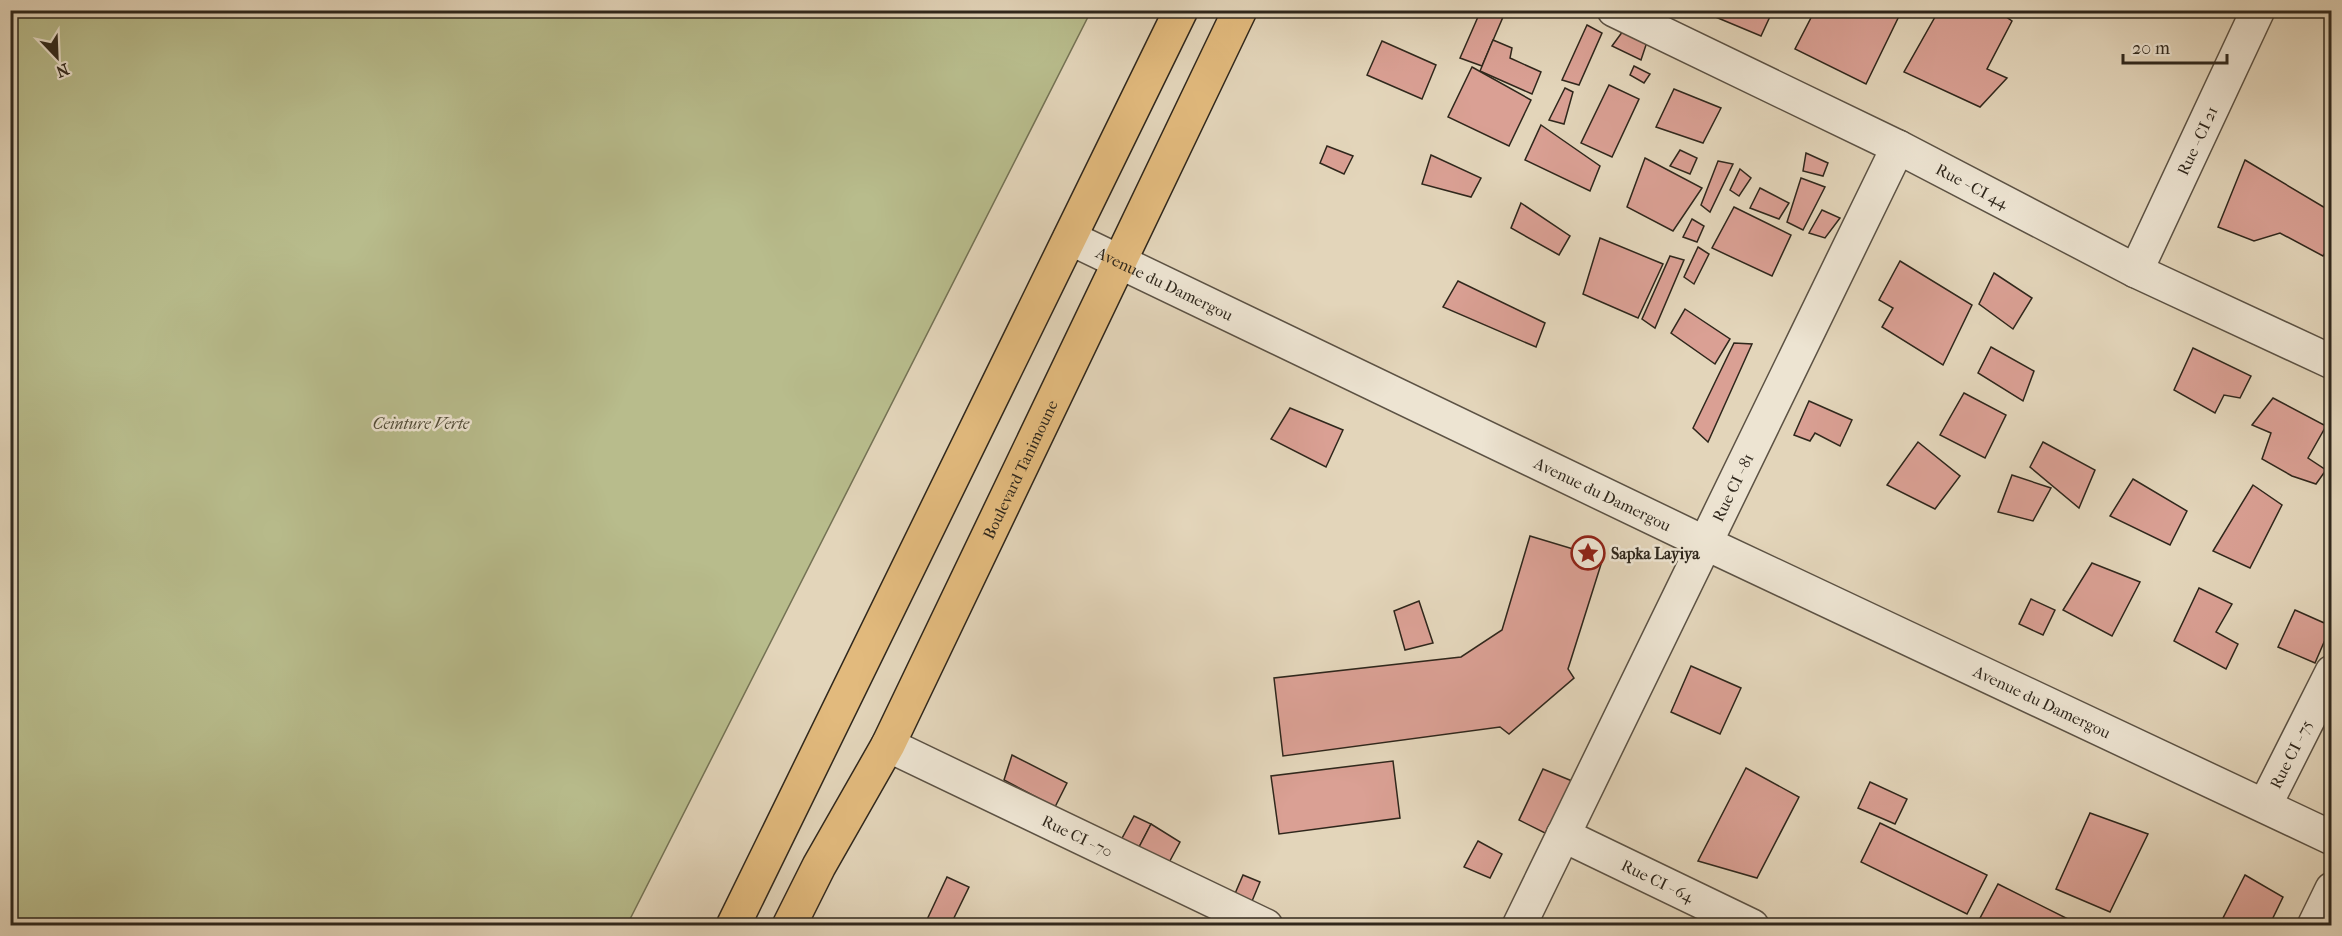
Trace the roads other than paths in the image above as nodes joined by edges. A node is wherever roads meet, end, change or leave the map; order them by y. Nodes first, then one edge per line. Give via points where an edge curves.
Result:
1 (1181, 10) edge
2 (1240, 10) edge
3 (1614, 10) edge
4 (2258, 10) edge
5 (1898, 147) junction
6 (1070, 238) junction
7 (1121, 261) junction
8 (2136, 271) junction
9 (2331, 362) edge
10 (1705, 543) junction
11 (2331, 672) edge
12 (888, 745) junction
13 (2265, 805) junction
14 (1563, 835) junction
15 (2331, 838) edge
16 (2331, 889) edge
17 (733, 926) edge
18 (789, 926) edge
19 (1266, 926) edge
20 (1519, 926) edge
21 (1752, 926) edge
22 (2314, 926) edge

1 - 6 main road
2 - 7 main road, Boulevard Tanimoune
3 - 5 street, Rue - CI 44
4 - 8 street, Rue - CI 21
5 - 8 street, Rue - CI 44
5 - 10 street, Rue CI - 81
6 - 7 street, Avenue du Damergou
6 - 17 main road
7 - 10 street, Avenue du Damergou
7 - 12 main road, Boulevard Tanimoune
8 - 9 street, Rue - CI 44
10 - 13 street, Avenue du Damergou
10 - 14 street, Rue CI - 81
11 - 13 street, Rue CI - 75
12 - 18 main road, Boulevard Tanimoune
12 - 19 street, Rue CI - 70
13 - 15 street, Avenue du Damergou
14 - 20 street, Rue CI - 81
14 - 21 street, Rue CI - 64
16 - 22 street

